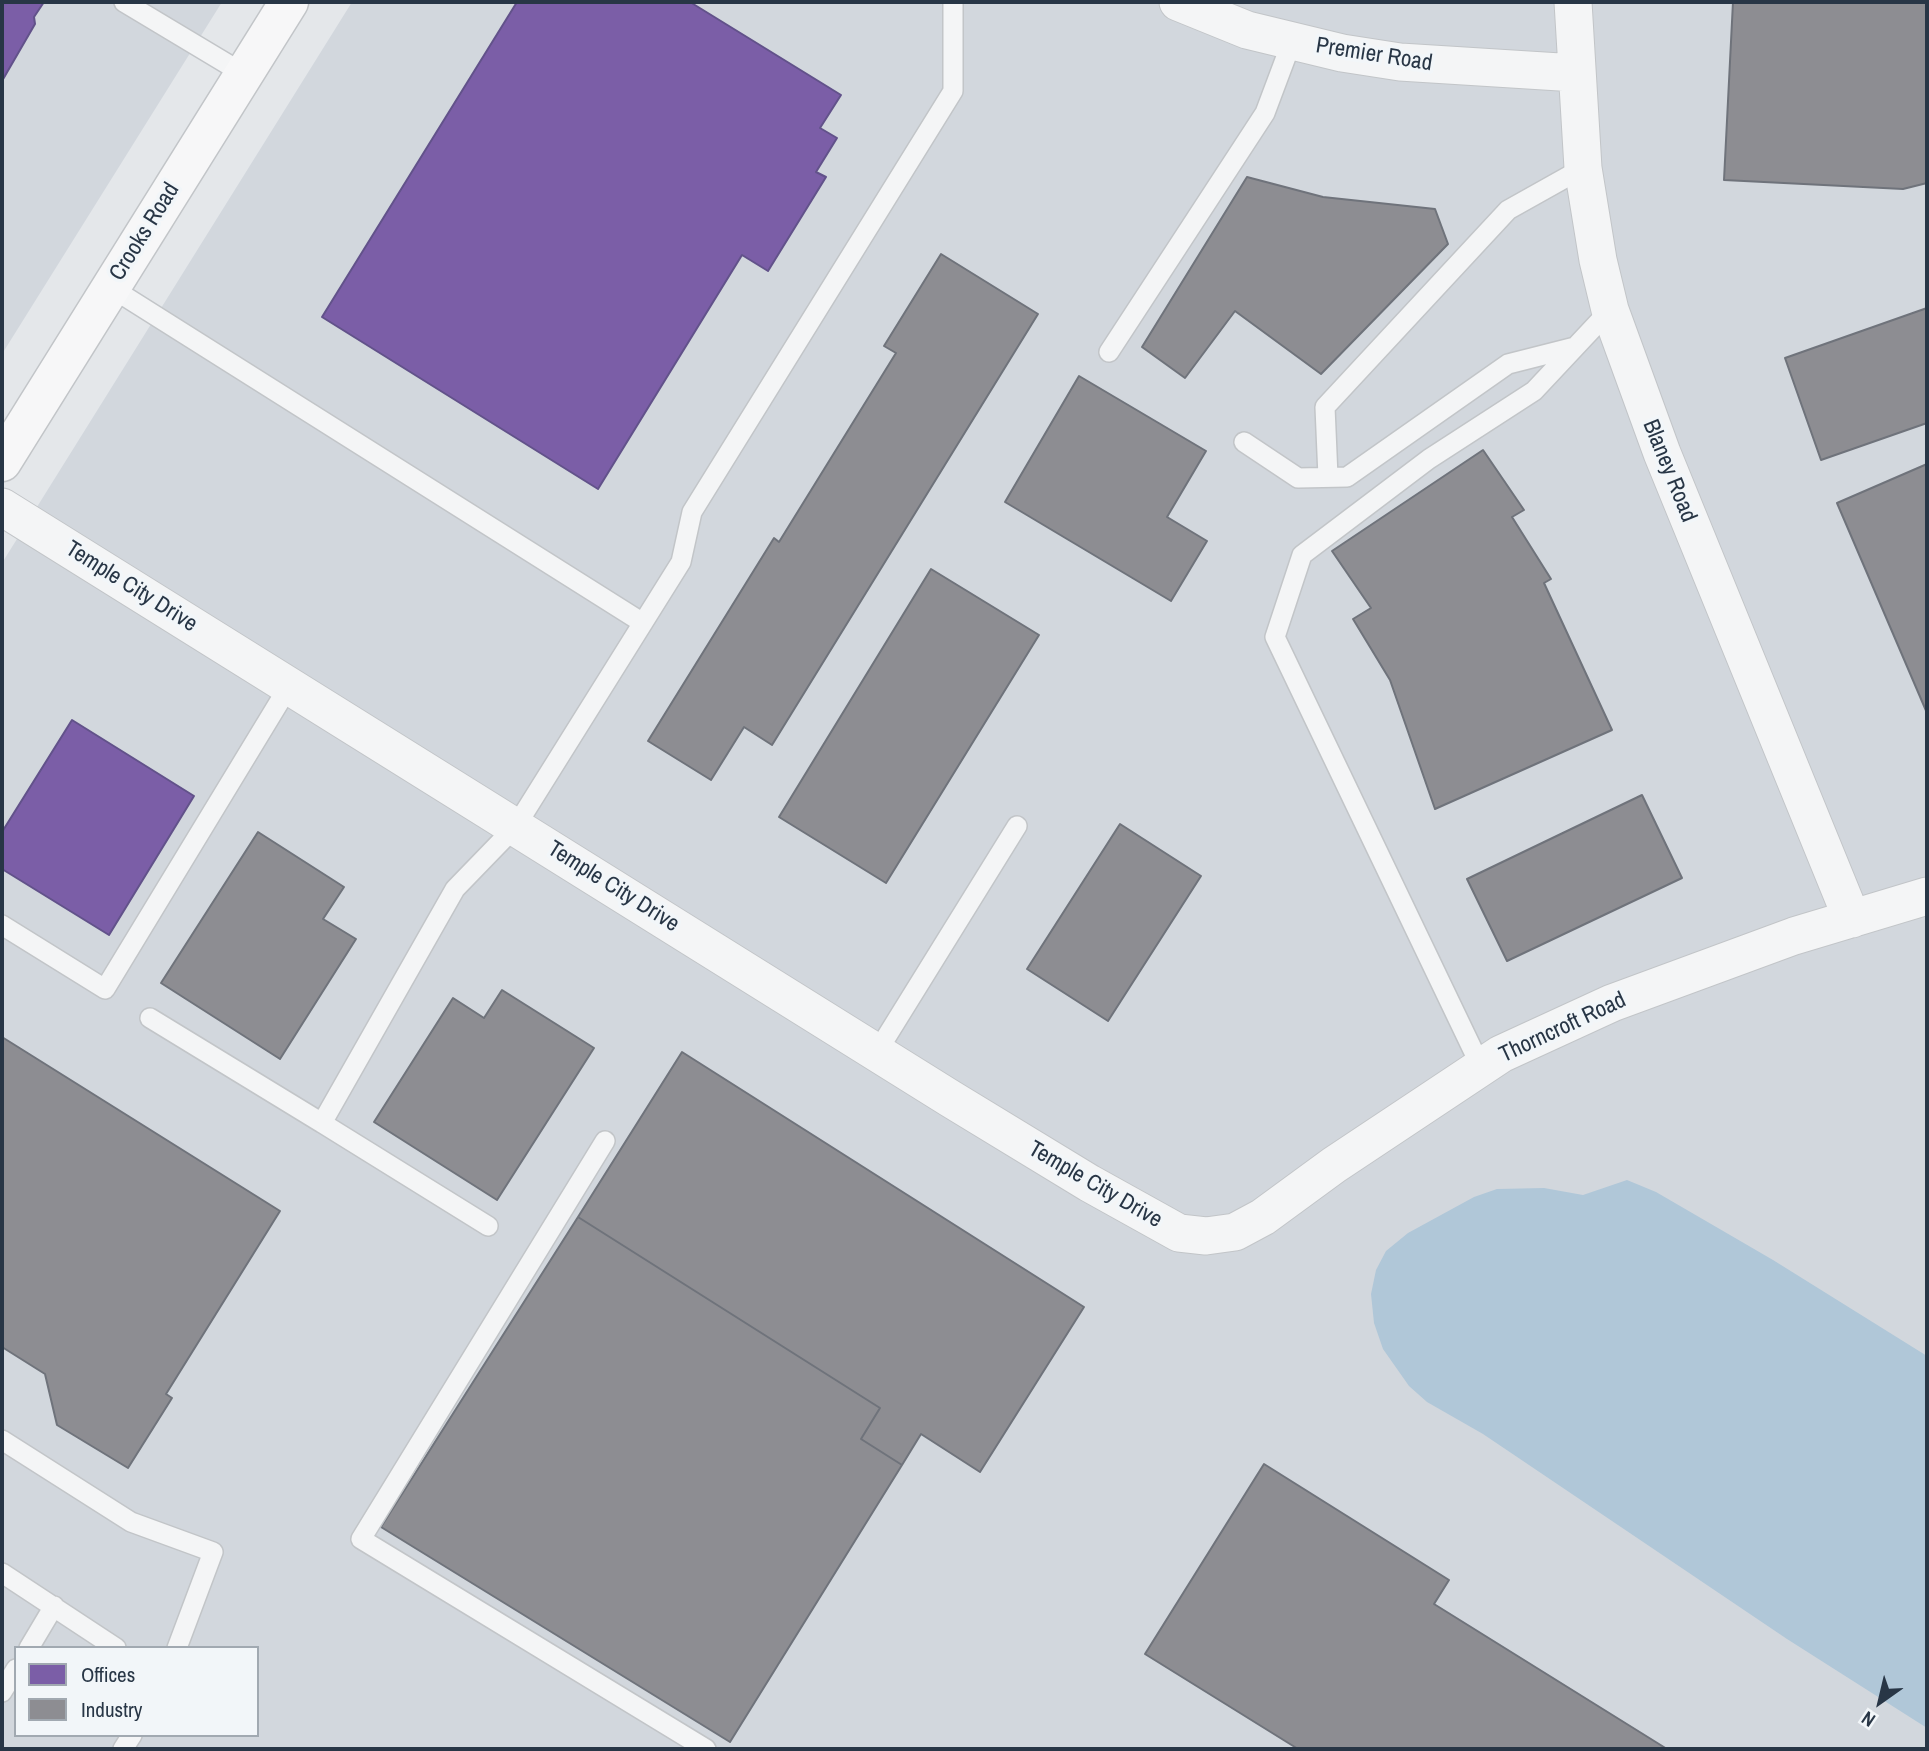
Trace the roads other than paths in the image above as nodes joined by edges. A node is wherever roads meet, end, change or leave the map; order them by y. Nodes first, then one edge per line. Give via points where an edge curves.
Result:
1 (124, 2) edge
2 (289, 2) edge
3 (953, 2) edge
4 (1178, 2) edge
5 (1573, 2) edge
6 (1292, 41) junction
7 (1576, 73) junction
8 (244, 74) junction
9 (1583, 168) junction
10 (110, 287) junction
11 (1610, 310) junction
12 (1576, 346) junction
13 (1109, 352) dead end
14 (1244, 442) dead end
15 (2, 462) edge
16 (1328, 477) junction
17 (2, 507) edge
18 (643, 623) junction
19 (289, 686) junction
20 (516, 826) junction
21 (1017, 826) dead end
22 (1927, 896) edge
23 (1852, 919) junction
24 (2, 925) edge
25 (150, 1018) dead end
26 (877, 1052) junction
27 (1481, 1068) junction
28 (321, 1123) junction
29 (606, 1141) dead end
30 (488, 1226) dead end
31 (1234, 1232) joint
32 (2, 1440) edge
33 (2, 1573) edge
34 (54, 1606) junction
35 (30, 1646) edge
36 (113, 1646) edge
37 (178, 1646) edge
38 (14, 1673) edge
39 (2, 1692) edge
40 (706, 1749) edge

1 - 8 lane
2 - 8 main road, Crooks Road
3 - 18 lane via 953,91 692,512 681,562
4 - 6 street, Premier Road via 1247,30
5 - 7 street, Blaney Road
6 - 7 street, Premier Road via 1400,62
6 - 13 lane via 1265,113
7 - 9 street, Blaney Road
8 - 10 main road, Crooks Road
9 - 11 street, Blaney Road
9 - 16 lane via 1508,210 1325,407
10 - 15 main road, Crooks Road
10 - 18 lane
11 - 12 lane
11 - 23 street, Blaney Road via 1657,440
12 - 16 lane via 1507,364 1347,477
12 - 27 lane via 1534,391 1429,459 1302,555 1275,637
14 - 16 lane via 1298,478
17 - 19 street, Temple City Drive
18 - 20 lane
19 - 20 street, Temple City Drive
19 - 24 lane via 105,989
20 - 26 street, Temple City Drive
20 - 28 lane via 455,889
21 - 26 lane
22 - 23 street, Thorncroft Road
23 - 27 street, Thorncroft Road via 1612,1003 1501,1054
25 - 28 lane
26 - 31 street, Temple City Drive via 1150,1219 1179,1233 1206,1237
27 - 31 street, Thorncroft Road via 1263,1217
28 - 30 lane
29 - 40 lane via 361,1539
32 - 37 lane via 131,1522 213,1552
33 - 34 lane
34 - 35 lane
34 - 36 lane
38 - 39 lane

